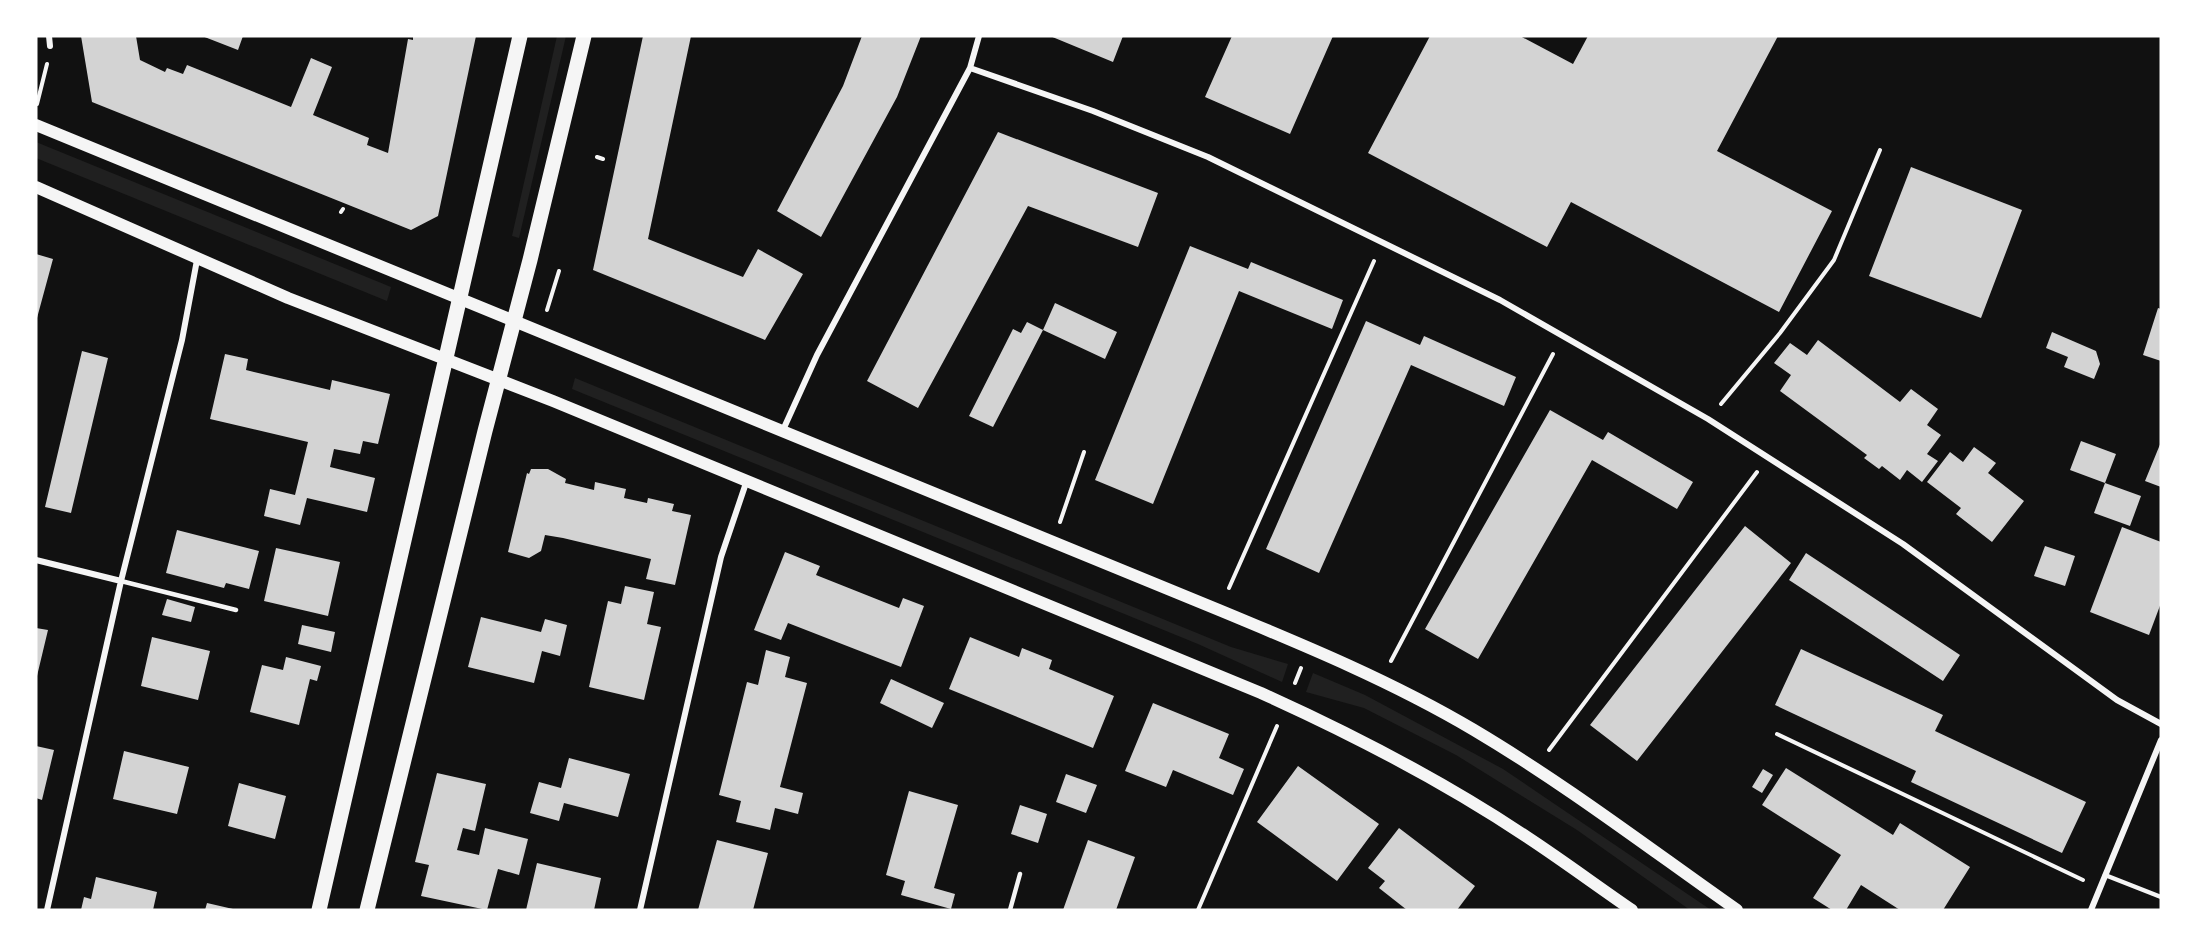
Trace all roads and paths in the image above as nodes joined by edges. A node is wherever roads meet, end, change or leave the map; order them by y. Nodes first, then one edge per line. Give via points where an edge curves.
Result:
1 (49, 36) edge
2 (520, 36) edge
3 (584, 36) edge
4 (980, 36) edge
5 (50, 46) joint
6 (969, 68) junction
7 (36, 107) edge
8 (36, 125) edge
9 (1880, 150) dead end
10 (597, 157) dead end
11 (603, 159) dead end
12 (36, 187) edge
13 (1383, 241) junction
14 (197, 260) junction
15 (459, 297) junction
16 (515, 320) junction
17 (1563, 335) junction
18 (444, 360) junction
19 (499, 381) junction
20 (1708, 419) junction
21 (783, 429) junction
22 (1084, 452) dead end
23 (1768, 457) junction
24 (747, 480) junction
25 (1054, 542) junction
26 (36, 560) edge
27 (121, 581) junction
28 (236, 610) dead end
29 (1219, 610) junction
30 (1310, 648) junction
31 (1381, 680) junction
32 (1285, 704) junction
33 (2161, 724) edge
34 (1777, 734) dead end
35 (2161, 740) edge
36 (1535, 768) junction
37 (1020, 874) dead end
38 (2105, 875) junction
39 (2100, 888) junction
40 (2161, 897) edge
41 (47, 910) edge
42 (319, 910) edge
43 (367, 910) edge
44 (640, 910) edge
45 (1010, 910) edge
46 (1198, 910) edge
47 (1632, 910) edge
48 (1737, 910) edge
49 (2091, 910) edge

1 - 5 street
2 - 15 main road
3 - 16 main road
4 - 6 street
5 - 7 path
6 - 13 street via 1208,157
6 - 21 street via 817,355
8 - 15 main road
9 - 20 path via 1834,260
10 - 11 path
12 - 14 main road
13 - 17 street
13 - 29 path
14 - 18 main road
14 - 27 street via 182,340
15 - 16 main road
15 - 18 main road
16 - 19 main road
16 - 21 main road
17 - 20 street
17 - 31 path
18 - 19 main road
18 - 42 main road
19 - 24 main road
19 - 43 main road
20 - 23 street
21 - 25 main road
22 - 25 path
23 - 33 street via 1903,544 2117,700
23 - 36 path
24 - 32 main road
24 - 44 street via 721,557
25 - 29 main road
26 - 27 street
27 - 28 lane
27 - 41 street
29 - 30 main road
30 - 31 main road
30 - 32 path
31 - 36 main road
32 - 46 path
32 - 47 main road via 1444,786
34 - 39 path
35 - 38 street
36 - 48 main road
37 - 45 lane
38 - 39 street
38 - 40 lane
39 - 49 street

